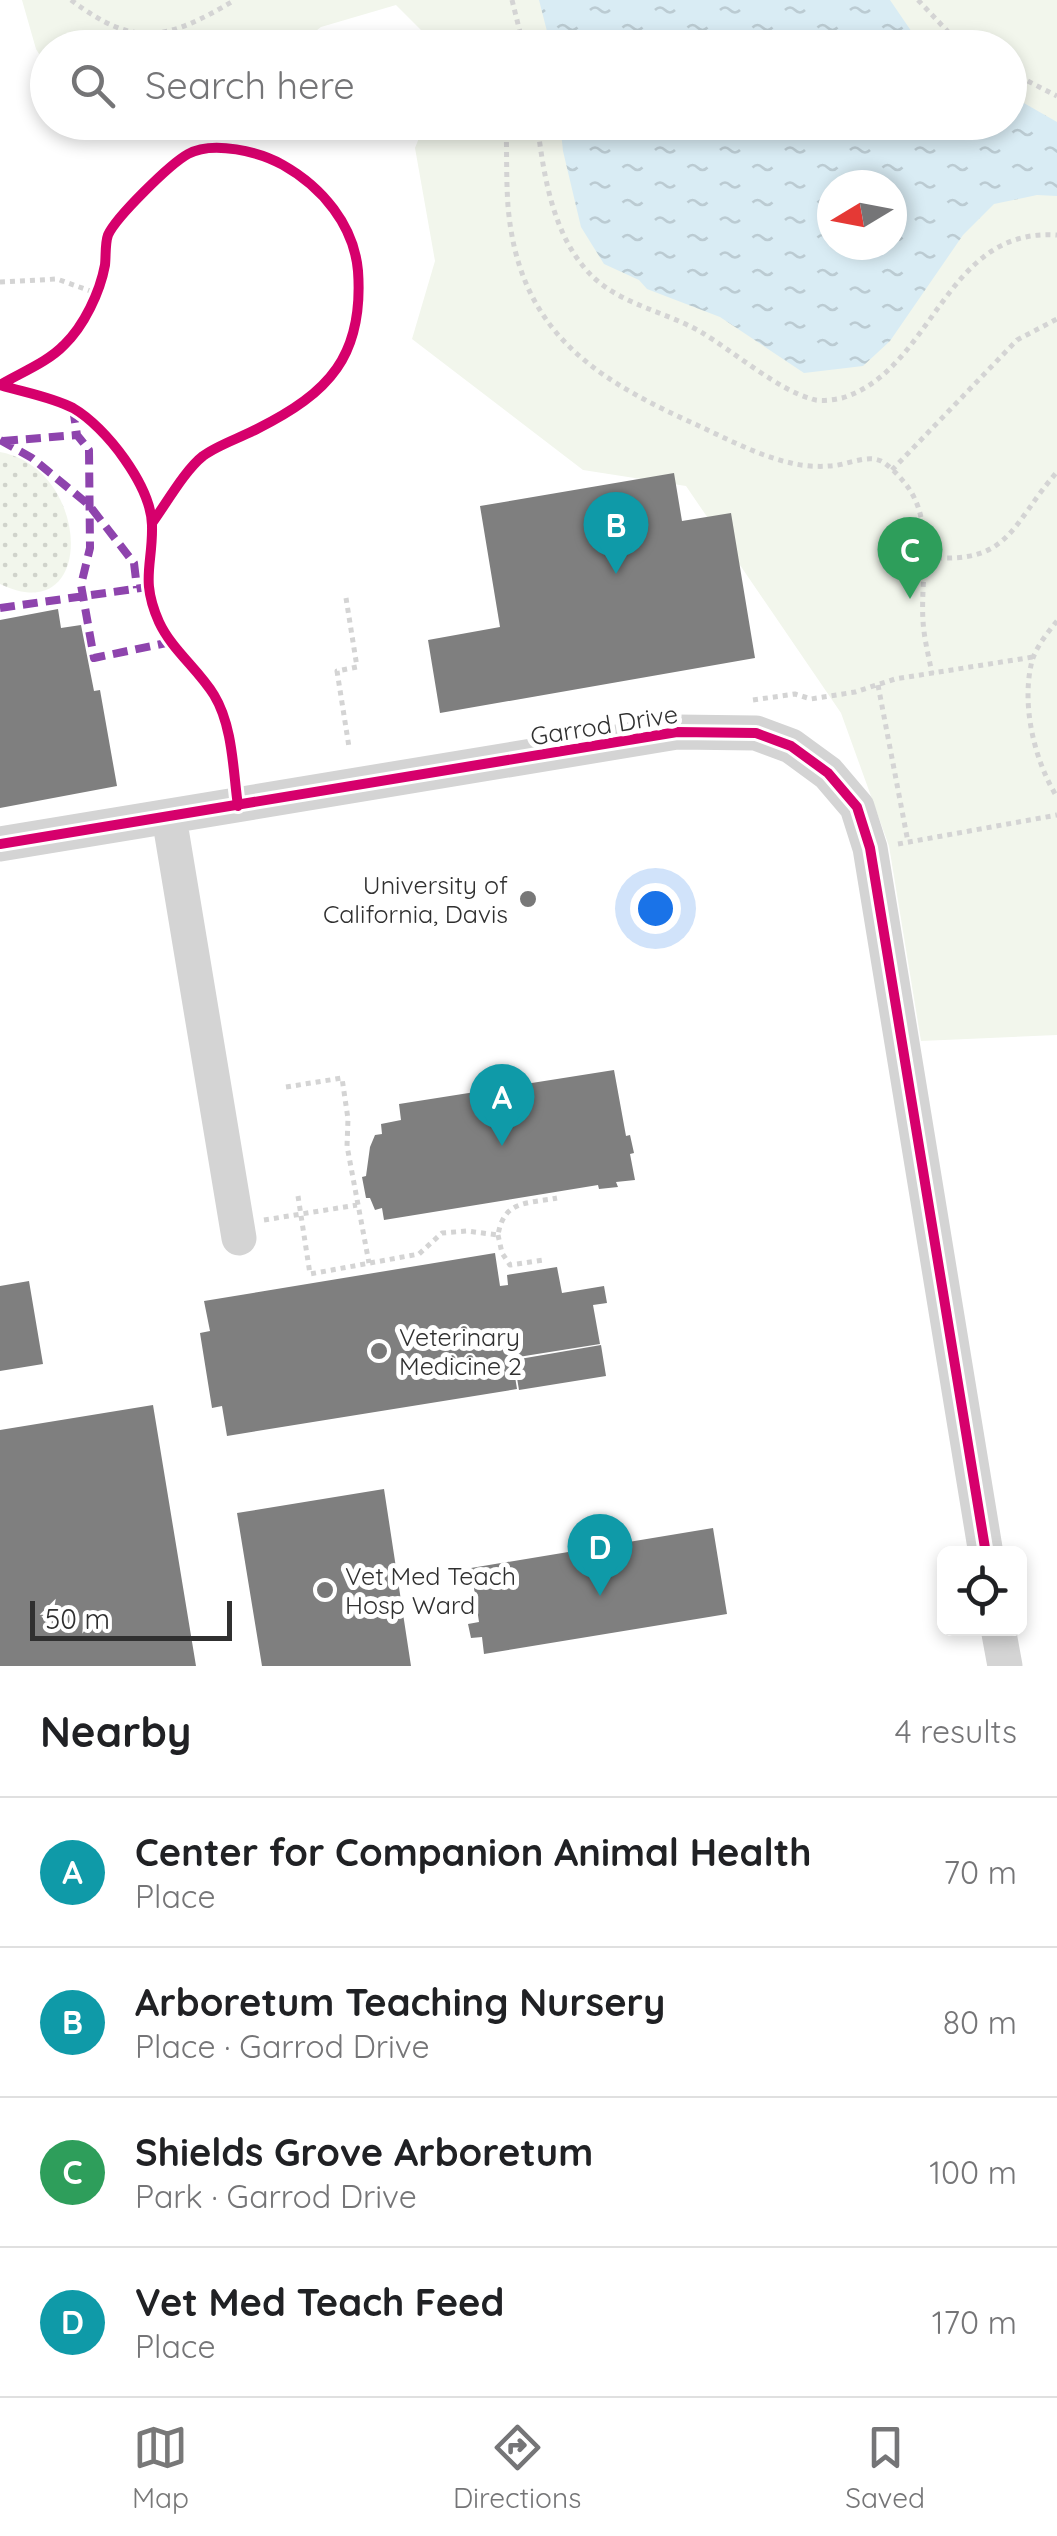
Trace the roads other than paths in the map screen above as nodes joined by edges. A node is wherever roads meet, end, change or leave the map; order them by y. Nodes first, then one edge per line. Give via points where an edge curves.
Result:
1 (169, 817) junction
2 (0, 844) edge
3 (237, 1231) road end
4 (985, 1546) edge
5 (999, 1636) edge
6 (1005, 1666) edge

1 - 2 street, Garrod Drive
1 - 3 street
1 - 4 street, Garrod Drive via 677,732 756,733 790,746 828,773 857,808 870,848
5 - 6 street

